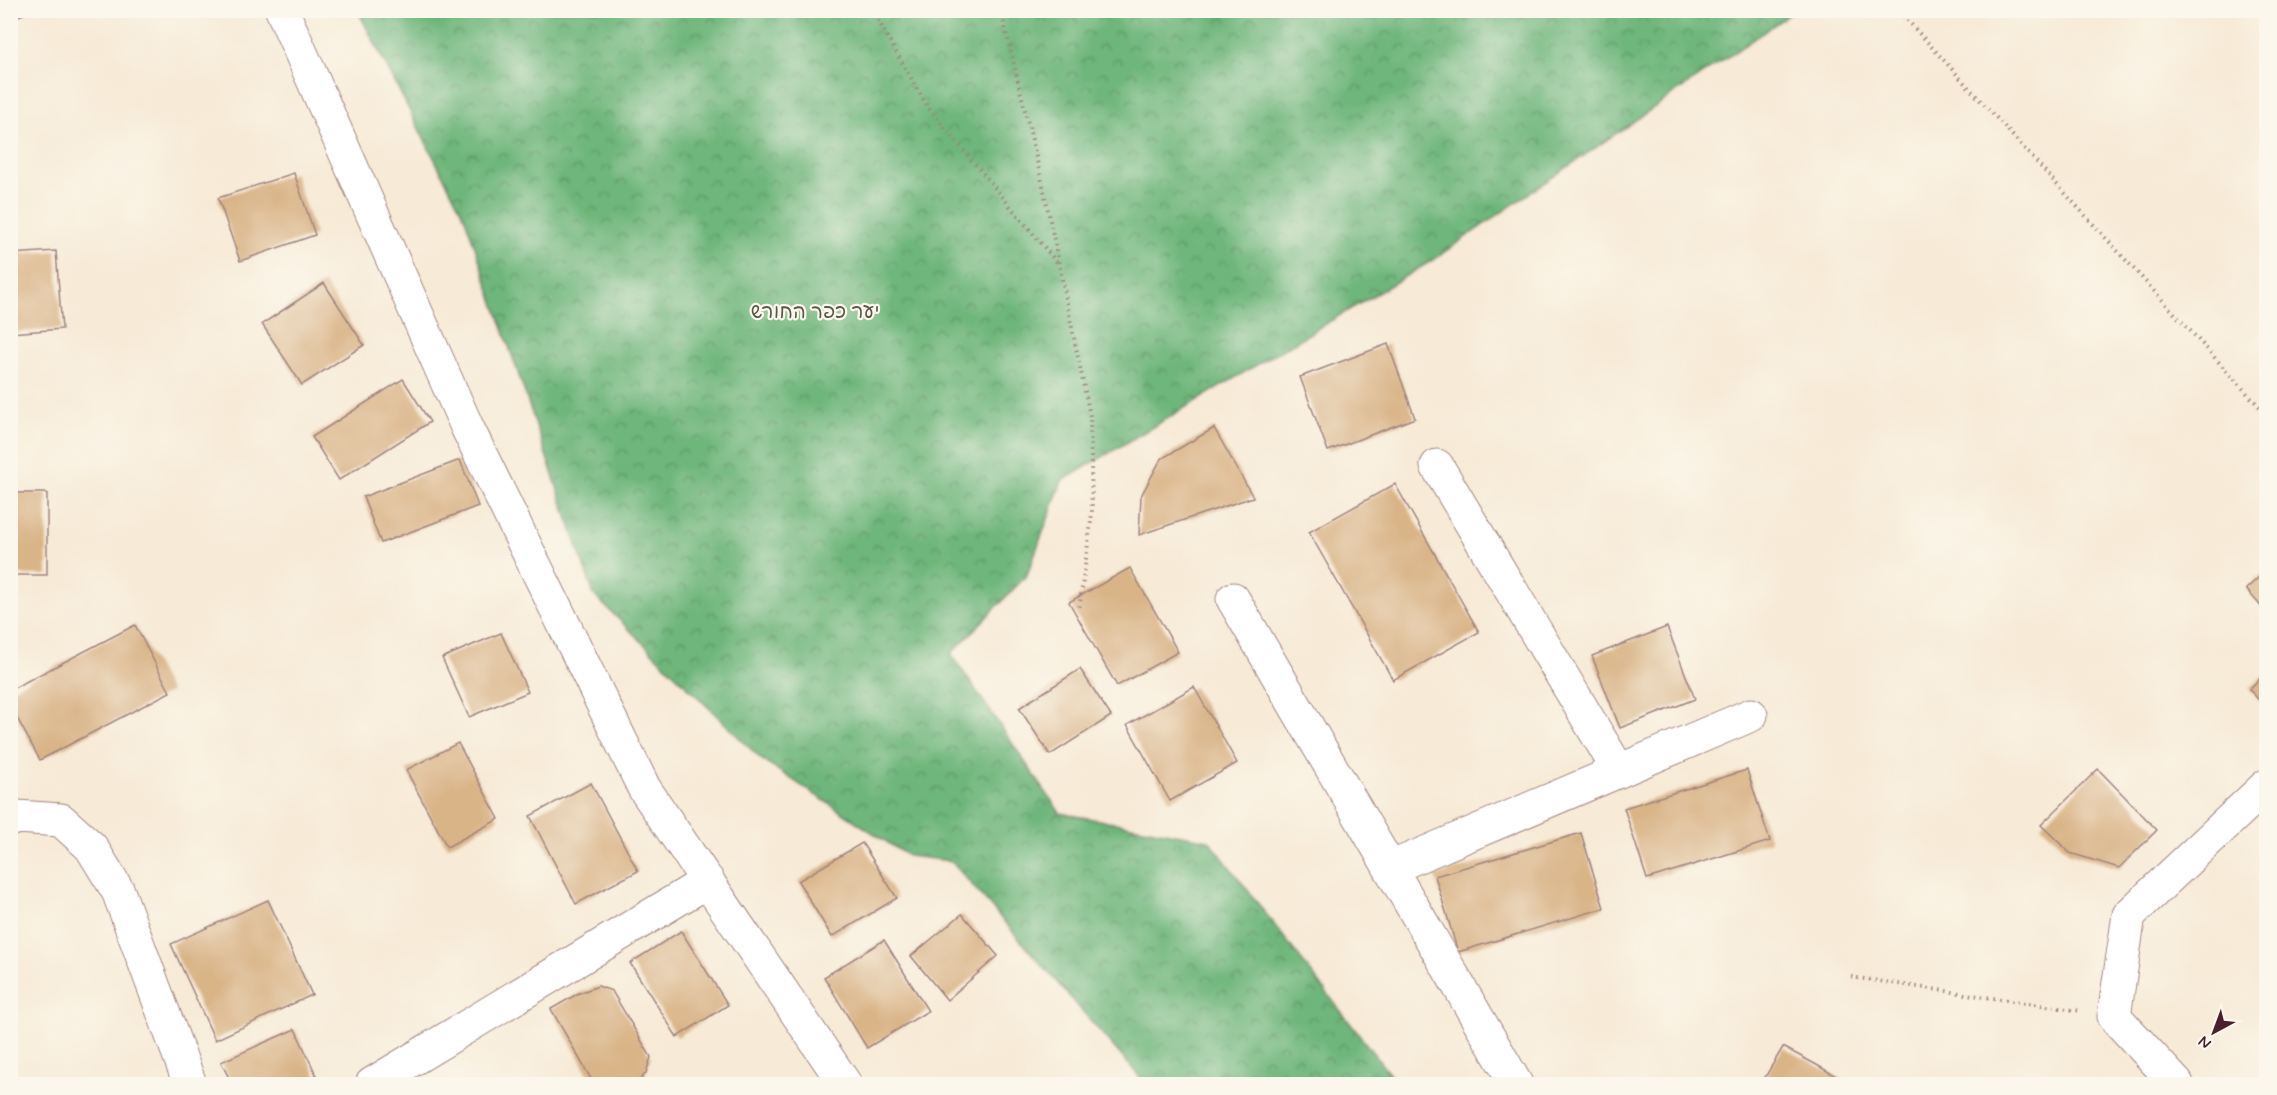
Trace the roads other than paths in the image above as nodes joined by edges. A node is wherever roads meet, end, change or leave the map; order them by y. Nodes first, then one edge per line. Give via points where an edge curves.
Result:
1 (282, 10) edge
2 (1437, 466) dead end
3 (1233, 599) dead end
4 (1750, 715) dead end
5 (1619, 771) junction
6 (2266, 786) edge
7 (10, 820) edge
8 (1390, 868) junction
9 (708, 881) junction
10 (190, 1084) edge
11 (372, 1084) edge
12 (845, 1084) edge
13 (1516, 1084) edge
14 (2177, 1084) edge

1 - 9 street via 472,438 644,788
2 - 5 street
3 - 8 street
4 - 5 street
5 - 8 street
6 - 14 street via 2129,915 2114,1016
7 - 10 street via 62,820 91,847 117,891
8 - 13 street
9 - 11 street
9 - 12 street

